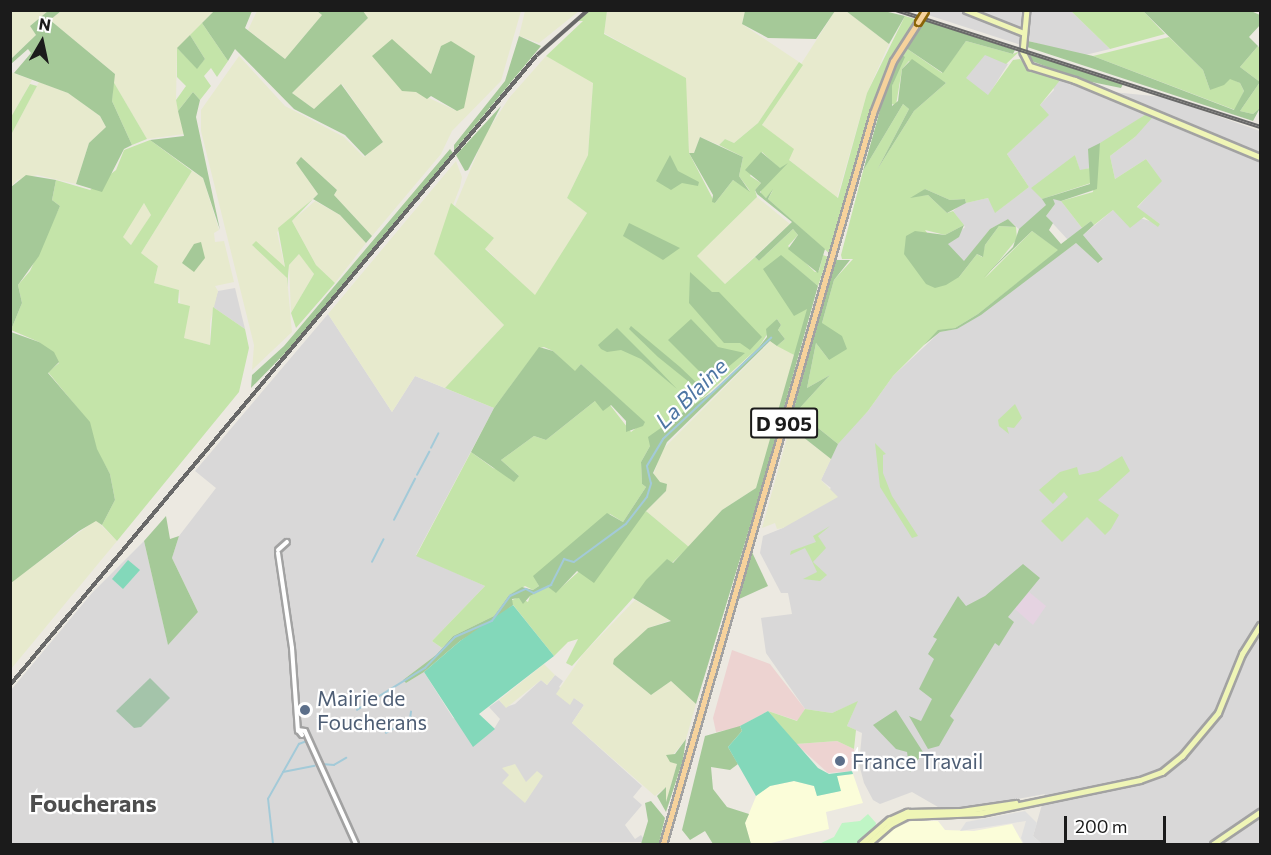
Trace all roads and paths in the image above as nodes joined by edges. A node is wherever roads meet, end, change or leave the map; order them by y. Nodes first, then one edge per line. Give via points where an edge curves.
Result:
1 (966, 10) edge
2 (1027, 10) edge
3 (926, 11) edge
4 (1024, 33) junction
5 (1260, 157) edge
6 (278, 550) dead end
7 (1260, 625) edge
8 (298, 718) junction
9 (304, 732) junction
10 (1035, 801) junction
11 (1260, 812) edge
12 (356, 844) edge
13 (664, 844) edge
14 (861, 844) edge
15 (868, 844) edge
16 (1213, 844) edge

1 - 4 main road
2 - 4 main road
3 - 13 main road, D 905, bridge via 893,61 873,113
4 - 5 main road via 1023,52 1032,67 1075,80
6 - 8 street
7 - 10 main road via 1242,654 1221,708 1169,767 1140,780
8 - 9 street
8 - 9 street via 298,731
9 - 12 street
10 - 14 main road via 961,811 907,812 890,820
10 - 15 main road via 967,815 907,816
11 - 16 main road

